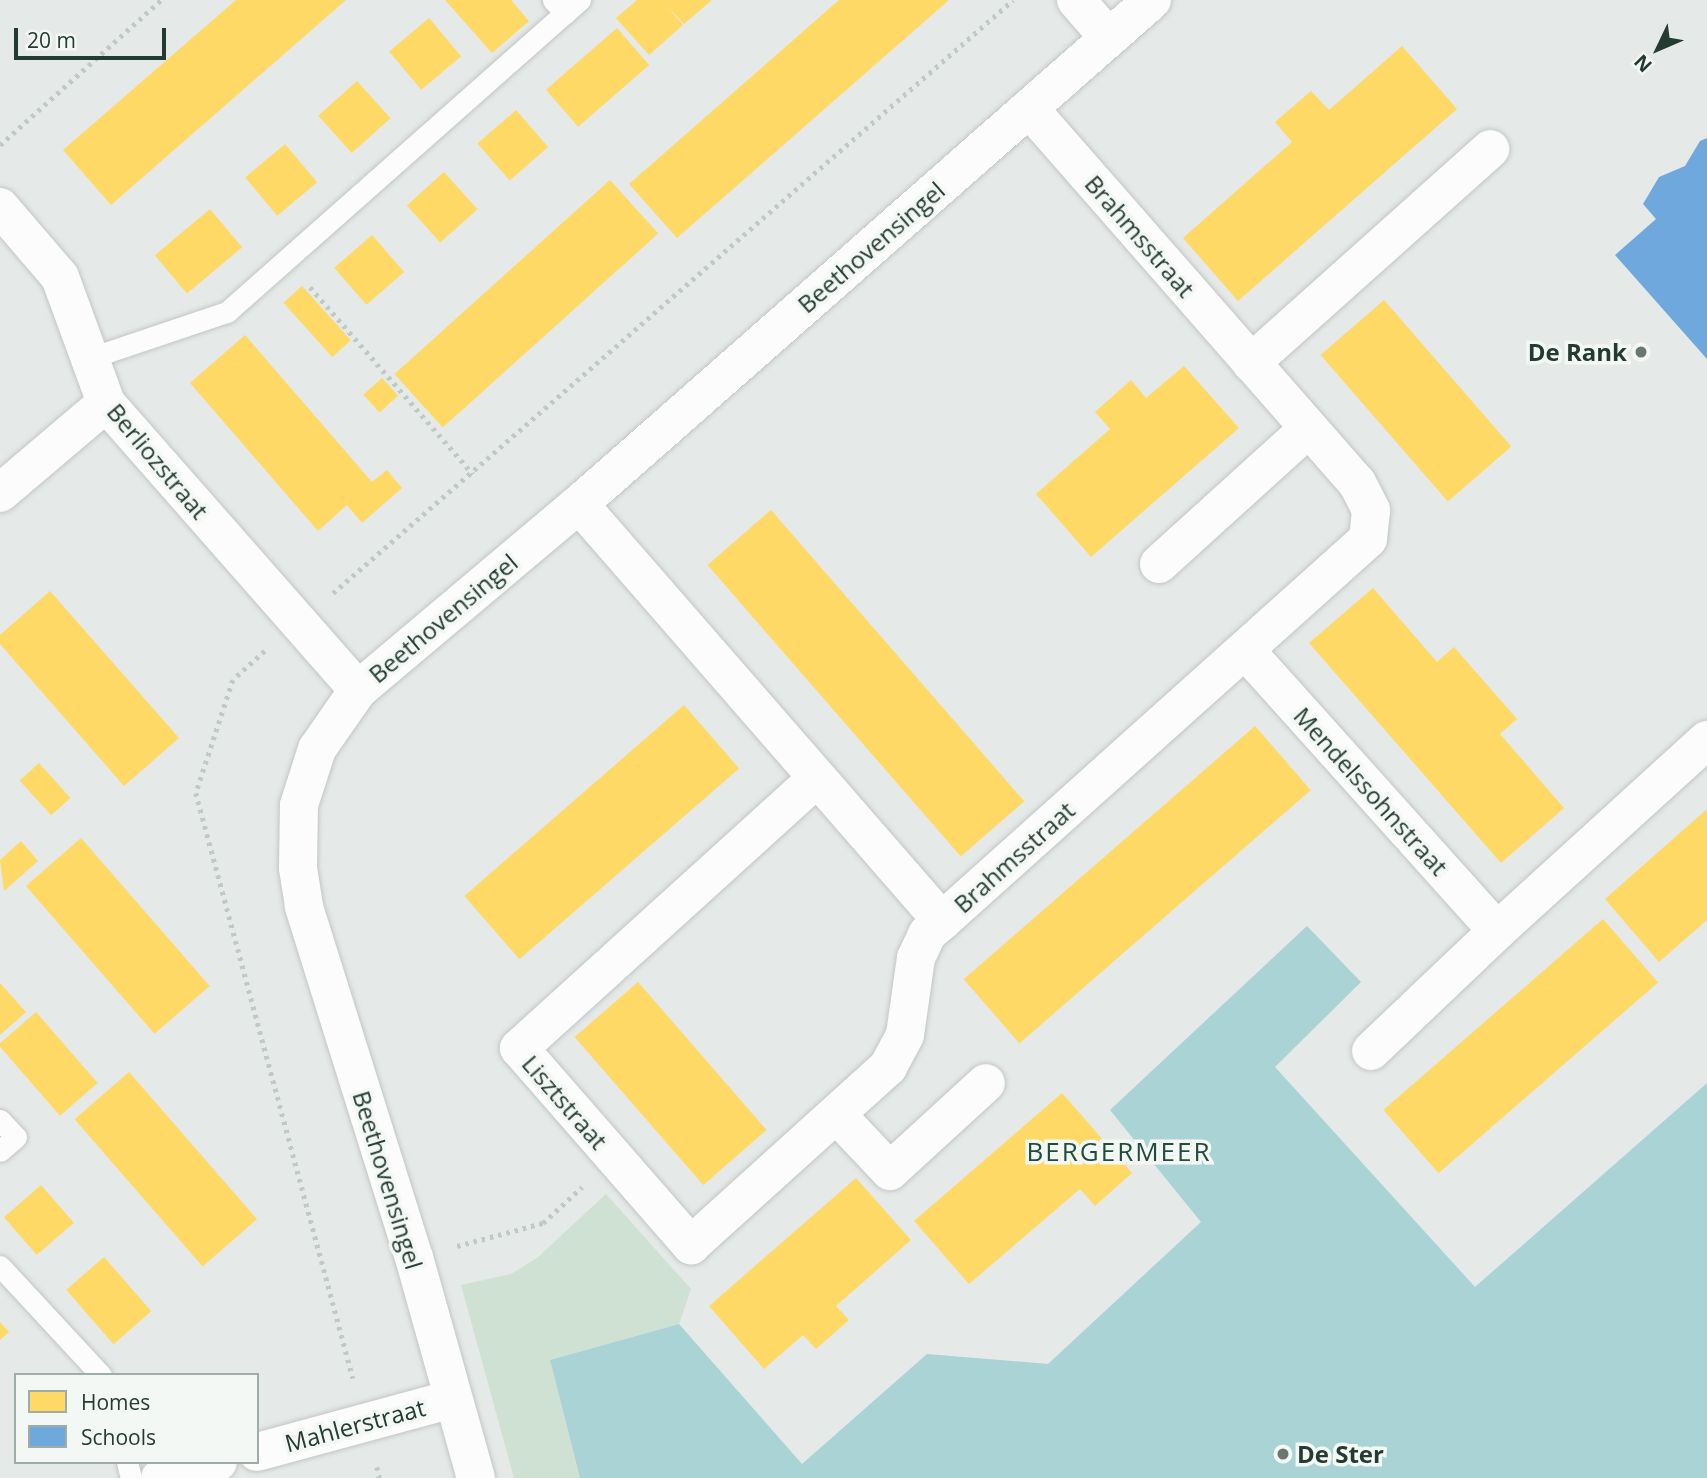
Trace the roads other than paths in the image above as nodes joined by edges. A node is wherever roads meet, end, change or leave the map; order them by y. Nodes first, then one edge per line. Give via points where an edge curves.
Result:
1 (1076, 0) edge
2 (1152, 0) edge
3 (566, 4) edge
4 (1109, 38) junction
5 (1029, 108) junction
6 (1490, 149) dead end
7 (0, 207) edge
8 (90, 358) junction
9 (1251, 363) junction
10 (106, 403) junction
11 (1308, 429) junction
12 (0, 493) edge
13 (579, 504) junction
14 (1159, 564) dead end
15 (1245, 651) junction
16 (358, 690) junction
17 (1707, 740) edge
18 (816, 779) junction
19 (942, 921) junction
20 (1497, 932) junction
21 (1371, 1051) dead end
22 (986, 1083) dead end
23 (837, 1115) junction
24 (0, 1120) edge
25 (0, 1151) edge
26 (0, 1266) edge
27 (99, 1373) edge
28 (452, 1399) junction
29 (259, 1451) edge
30 (211, 1464) edge
31 (160, 1478) edge
32 (476, 1478) edge

1 - 4 street
2 - 4 street, Beethovensingel
3 - 8 lane via 227,312
4 - 5 street, Beethovensingel
5 - 9 street, Brahmsstraat
5 - 13 street, Beethovensingel
6 - 9 street
7 - 8 street, Berliozstraat via 60,277
8 - 10 street, Berliozstraat
9 - 11 street, Brahmsstraat
10 - 12 street
10 - 16 street, Berliozstraat
11 - 14 street
11 - 15 street, Brahmsstraat via 1357,483 1371,510 1368,539
13 - 16 street, Beethovensingel
13 - 18 street, Brahmsstraat
15 - 19 street, Brahmsstraat
15 - 20 street, Mendelssohnstraat
16 - 28 street, Beethovensingel via 317,748 304,784 298,868 315,948 414,1258
17 - 20 street
18 - 19 street, Brahmsstraat
18 - 23 street, Lisztstraat via 519,1048 691,1245
19 - 23 street, Lisztstraat via 927,934 916,958 900,1050
20 - 21 street
22 - 23 street via 890,1171
24 - 25 lane via 16,1137
26 - 27 lane
28 - 29 street, Mahlerstraat
28 - 32 street, Beethovensingel
30 - 31 street

